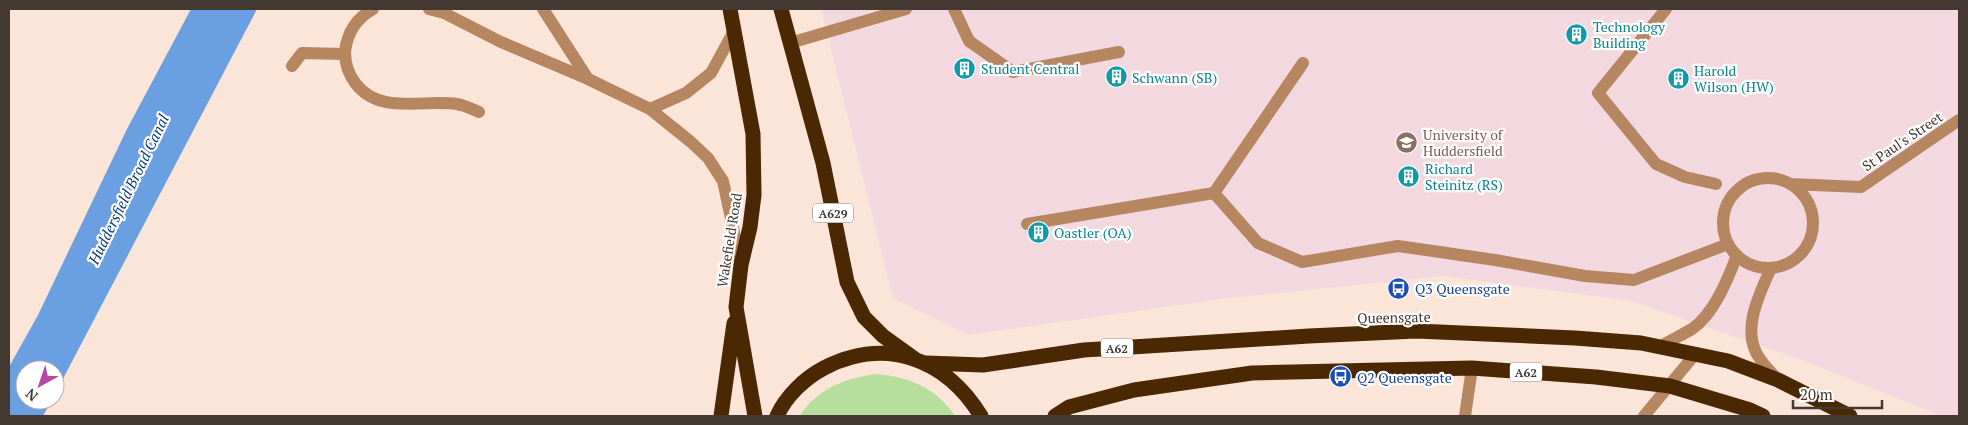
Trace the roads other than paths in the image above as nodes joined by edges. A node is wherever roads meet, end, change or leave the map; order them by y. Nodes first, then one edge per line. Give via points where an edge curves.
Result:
1 (373, 9) edge
2 (429, 9) edge
3 (543, 9) edge
4 (730, 9) edge
5 (781, 9) edge
6 (906, 9) edge
7 (954, 9) edge
8 (1666, 9) edge
9 (735, 29) junction
10 (790, 43) junction
11 (1119, 52) dead end
12 (345, 54) junction
13 (1303, 63) dead end
14 (292, 66) dead end
15 (588, 79) junction
16 (650, 109) junction
17 (479, 112) dead end
18 (1959, 120) edge
19 (1716, 184) dead end
20 (1790, 184) junction
21 (1214, 193) junction
22 (1027, 224) dead end
23 (1728, 244) junction
24 (1737, 255) junction
25 (741, 265) junction
26 (1771, 268) junction
27 (736, 307) junction
28 (1660, 346) junction
29 (1696, 353) junction
30 (920, 361) junction
31 (1472, 368) junction
32 (1778, 380) junction
33 (1670, 386) junction
34 (721, 416) edge
35 (755, 416) edge
36 (777, 416) edge
37 (981, 416) edge
38 (1055, 416) edge
39 (1465, 416) edge
40 (1644, 416) edge
41 (1763, 416) edge
42 (1850, 416) edge

1 - 12 street via 354,25 346,42
2 - 15 street
3 - 15 street
4 - 9 highway, Wakefield Road
5 - 10 highway, A629
6 - 10 street
7 - 11 street via 969,41 1013,72
8 - 19 street via 1598,93 1656,164 1686,177
9 - 16 street via 711,73 686,93
9 - 25 highway, Wakefield Road via 753,142 754,195
10 - 30 highway, A629 via 824,163 847,282 864,317 884,336
12 - 14 street via 302,53
12 - 17 street via 348,74 362,92 379,101 459,104
13 - 21 street
15 - 16 street
16 - 25 street via 708,158 722,181
18 - 20 street, St Paul's Street via 1861,187
20 - 23 street via 1775,178 1760,178 1745,184 1732,196 1723,220
20 - 26 street via 1811,207 1812,235 1797,258
21 - 22 street
21 - 23 street via 1258,243 1302,262 1398,246 1585,276 1634,280
23 - 24 street
24 - 26 street via 1755,268
24 - 28 street via 1726,284 1708,312 1694,328
25 - 27 highway, Wakefield Road
26 - 32 street via 1754,307 1752,339 1759,358
27 - 34 highway
27 - 35 highway, Wakefield Road
28 - 29 highway, Queensgate / A62
28 - 30 highway, Queensgate / A62 via 1575,338 1416,331 1094,350 983,364
29 - 32 highway, Queensgate / A62
29 - 33 street
30 - 36 highway via 889,354 863,354 841,359 814,373 794,390
30 - 37 highway via 948,376 966,393
31 - 33 highway, A62
31 - 38 highway, A62 via 1252,373 1134,390 1069,407
31 - 39 street
32 - 42 highway, Queensgate / A62
33 - 40 street
33 - 41 highway, A62

